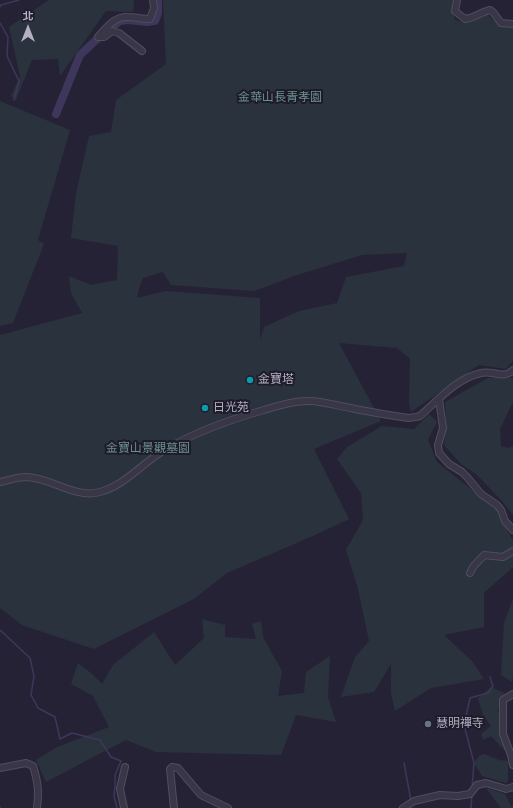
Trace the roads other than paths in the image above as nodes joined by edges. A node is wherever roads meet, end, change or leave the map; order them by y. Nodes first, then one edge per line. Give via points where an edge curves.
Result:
1 (154, 0) edge
2 (457, 0) edge
3 (513, 24) edge
4 (142, 51) dead end
5 (513, 370) edge
6 (439, 399) junction
7 (0, 482) edge
8 (513, 530) edge
9 (513, 551) edge
10 (470, 573) dead end
11 (513, 694) edge
12 (513, 765) edge
13 (125, 767) dead end
14 (0, 768) edge
15 (513, 787) edge
16 (37, 808) edge
17 (124, 808) edge
18 (174, 808) edge
19 (228, 808) edge
20 (403, 808) edge

1 - 4 street via 150,19 126,16 118,18 98,37 104,37 112,31 119,33
2 - 3 street via 455,11 465,19 471,19 490,10 501,23
5 - 6 street via 509,374 474,374 459,382
6 - 7 street via 416,418 311,401 268,408 226,421 191,436 164,450 122,482 91,494 27,477
6 - 8 street via 443,428 438,445 439,454 462,472 481,494 497,505
9 - 10 street via 503,558 484,555 473,565
11 - 12 street via 503,700 504,734
13 - 17 street via 120,789
14 - 16 street via 26,763 33,766 38,780
15 - 20 street via 506,789 486,783 477,785 470,794 440,795 414,801
18 - 19 street via 170,769 172,767 178,768 201,795

